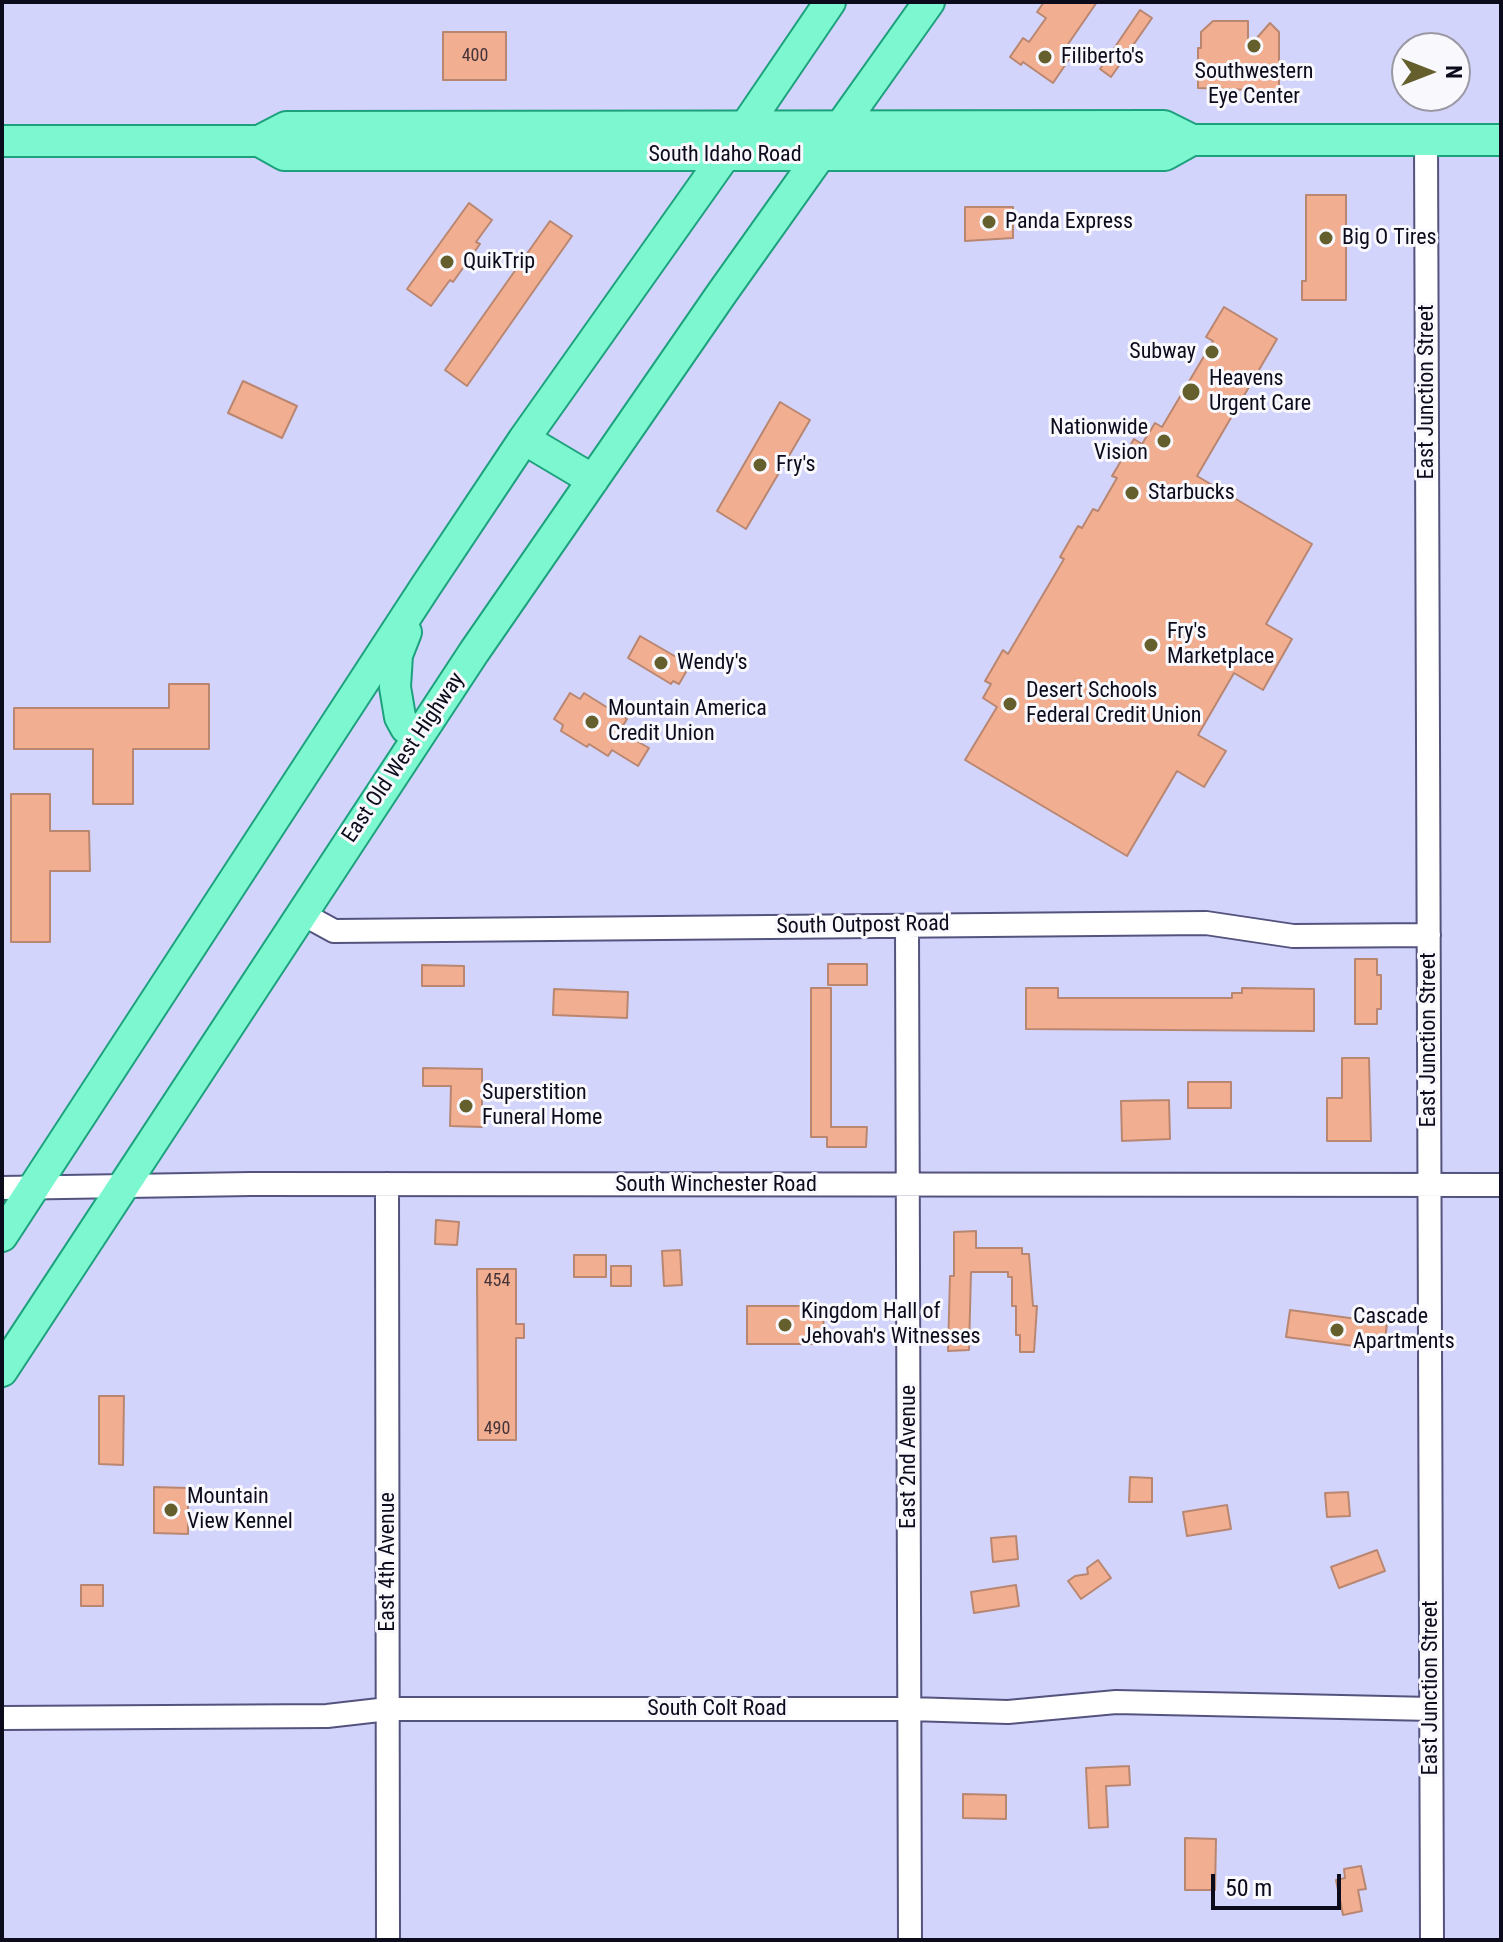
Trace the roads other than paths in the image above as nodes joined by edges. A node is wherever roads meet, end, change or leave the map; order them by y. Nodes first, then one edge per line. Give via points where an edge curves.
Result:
1 (830, 2) edge
2 (929, 2) edge
3 (745, 127) junction
4 (841, 127) junction
5 (1192, 140) junction
6 (1426, 140) junction
7 (1501, 140) edge
8 (2, 141) edge
9 (259, 141) junction
10 (725, 155) junction
11 (821, 155) junction
12 (524, 439) junction
13 (593, 480) junction
14 (426, 586) junction
15 (418, 736) junction
16 (301, 913) junction
17 (907, 926) junction
18 (1429, 935) junction
19 (387, 1184) junction
20 (908, 1185) junction
21 (1430, 1185) junction
22 (1501, 1185) edge
23 (125, 1187) junction
24 (2, 1188) edge
25 (33, 1188) junction
26 (2, 1236) edge
27 (2, 1371) edge
28 (388, 1709) junction
29 (910, 1709) junction
30 (1431, 1709) junction
31 (2, 1718) edge
32 (388, 1940) edge
33 (910, 1940) edge
34 (1432, 1940) edge

1 - 3 main road
2 - 4 main road, East Old West Highway
3 - 4 main road, South Idaho Road
3 - 9 main road, South Idaho Road via 286,127
3 - 10 main road
4 - 5 main road, South Idaho Road via 1164,126
4 - 11 main road, East Old West Highway
5 - 6 main road, South Idaho Road
5 - 11 main road, South Idaho Road via 1165,155
6 - 7 main road, South Idaho Road
6 - 18 street, East Junction Street
8 - 9 main road, South Idaho Road
9 - 10 main road, South Idaho Road via 284,155
10 - 11 main road, South Idaho Road
10 - 12 main road
11 - 13 main road, East Old West Highway
12 - 13 main road
12 - 14 main road
13 - 15 main road, East Old West Highway
14 - 15 main road via 395,671 400,717
14 - 25 main road
15 - 16 main road, East Old West Highway
16 - 17 street, South Outpost Road via 334,931
16 - 23 main road, East Old West Highway
17 - 18 street, South Outpost Road via 1206,923 1293,936
17 - 20 street, East 2nd Avenue
18 - 21 street, East Junction Street
19 - 20 street, South Winchester Road
19 - 23 street, South Winchester Road
19 - 28 street, East 4th Avenue
20 - 21 street, South Winchester Road
20 - 29 street, East 2nd Avenue
21 - 22 street, South Winchester Road
21 - 30 street, East Junction Street
23 - 25 street, South Winchester Road
23 - 27 main road, East Old West Highway
24 - 25 street, South Winchester Road
25 - 26 main road
28 - 29 street, South Colt Road
28 - 31 street, South Colt Road via 327,1716
28 - 32 street, East 4th Avenue
29 - 30 street, South Colt Road via 1008,1712 1116,1702
29 - 33 street, East 2nd Avenue
30 - 34 street, East Junction Street

